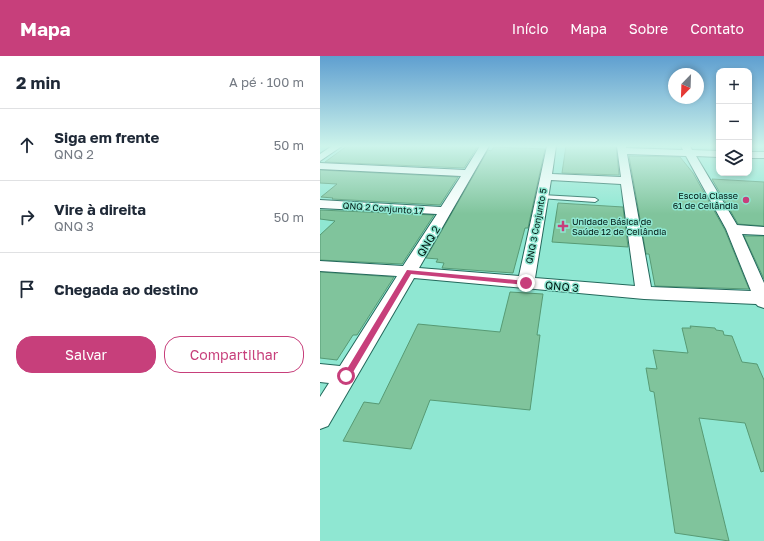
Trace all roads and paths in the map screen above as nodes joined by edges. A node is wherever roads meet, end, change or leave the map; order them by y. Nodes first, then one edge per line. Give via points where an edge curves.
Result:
1 (376, 169) edge
2 (471, 169) edge
3 (548, 169) edge
4 (624, 169) edge
5 (698, 169) edge
6 (468, 173) junction
7 (546, 177) junction
8 (626, 181) junction
9 (542, 196) junction
10 (595, 200) dead end
11 (320, 204) edge
12 (446, 211) junction
13 (732, 229) junction
14 (764, 231) edge
15 (320, 266) edge
16 (409, 272) junction
17 (526, 283) junction
18 (644, 293) junction
19 (763, 300) edge
20 (320, 373) edge
21 (346, 376) junction
22 (320, 418) edge

1 - 6 street
2 - 6 street, QNQ 2
3 - 7 street, QNQ 3 Conjunto 5
4 - 8 street
5 - 13 street
6 - 12 street, QNQ 2
7 - 8 street
7 - 9 street, QNQ 3 Conjunto 5
8 - 18 street
9 - 10 lane
9 - 17 street, QNQ 3 Conjunto 5
11 - 12 street, QNQ 2 Conjunto 17
12 - 16 street, QNQ 2
13 - 14 street
13 - 19 street
15 - 16 street, QNQ 3
16 - 17 street, QNQ 3
16 - 21 street, QNQ 2
17 - 18 street, QNQ 3
18 - 19 street, QNQ 3
20 - 21 street
21 - 22 street, QNQ 2

